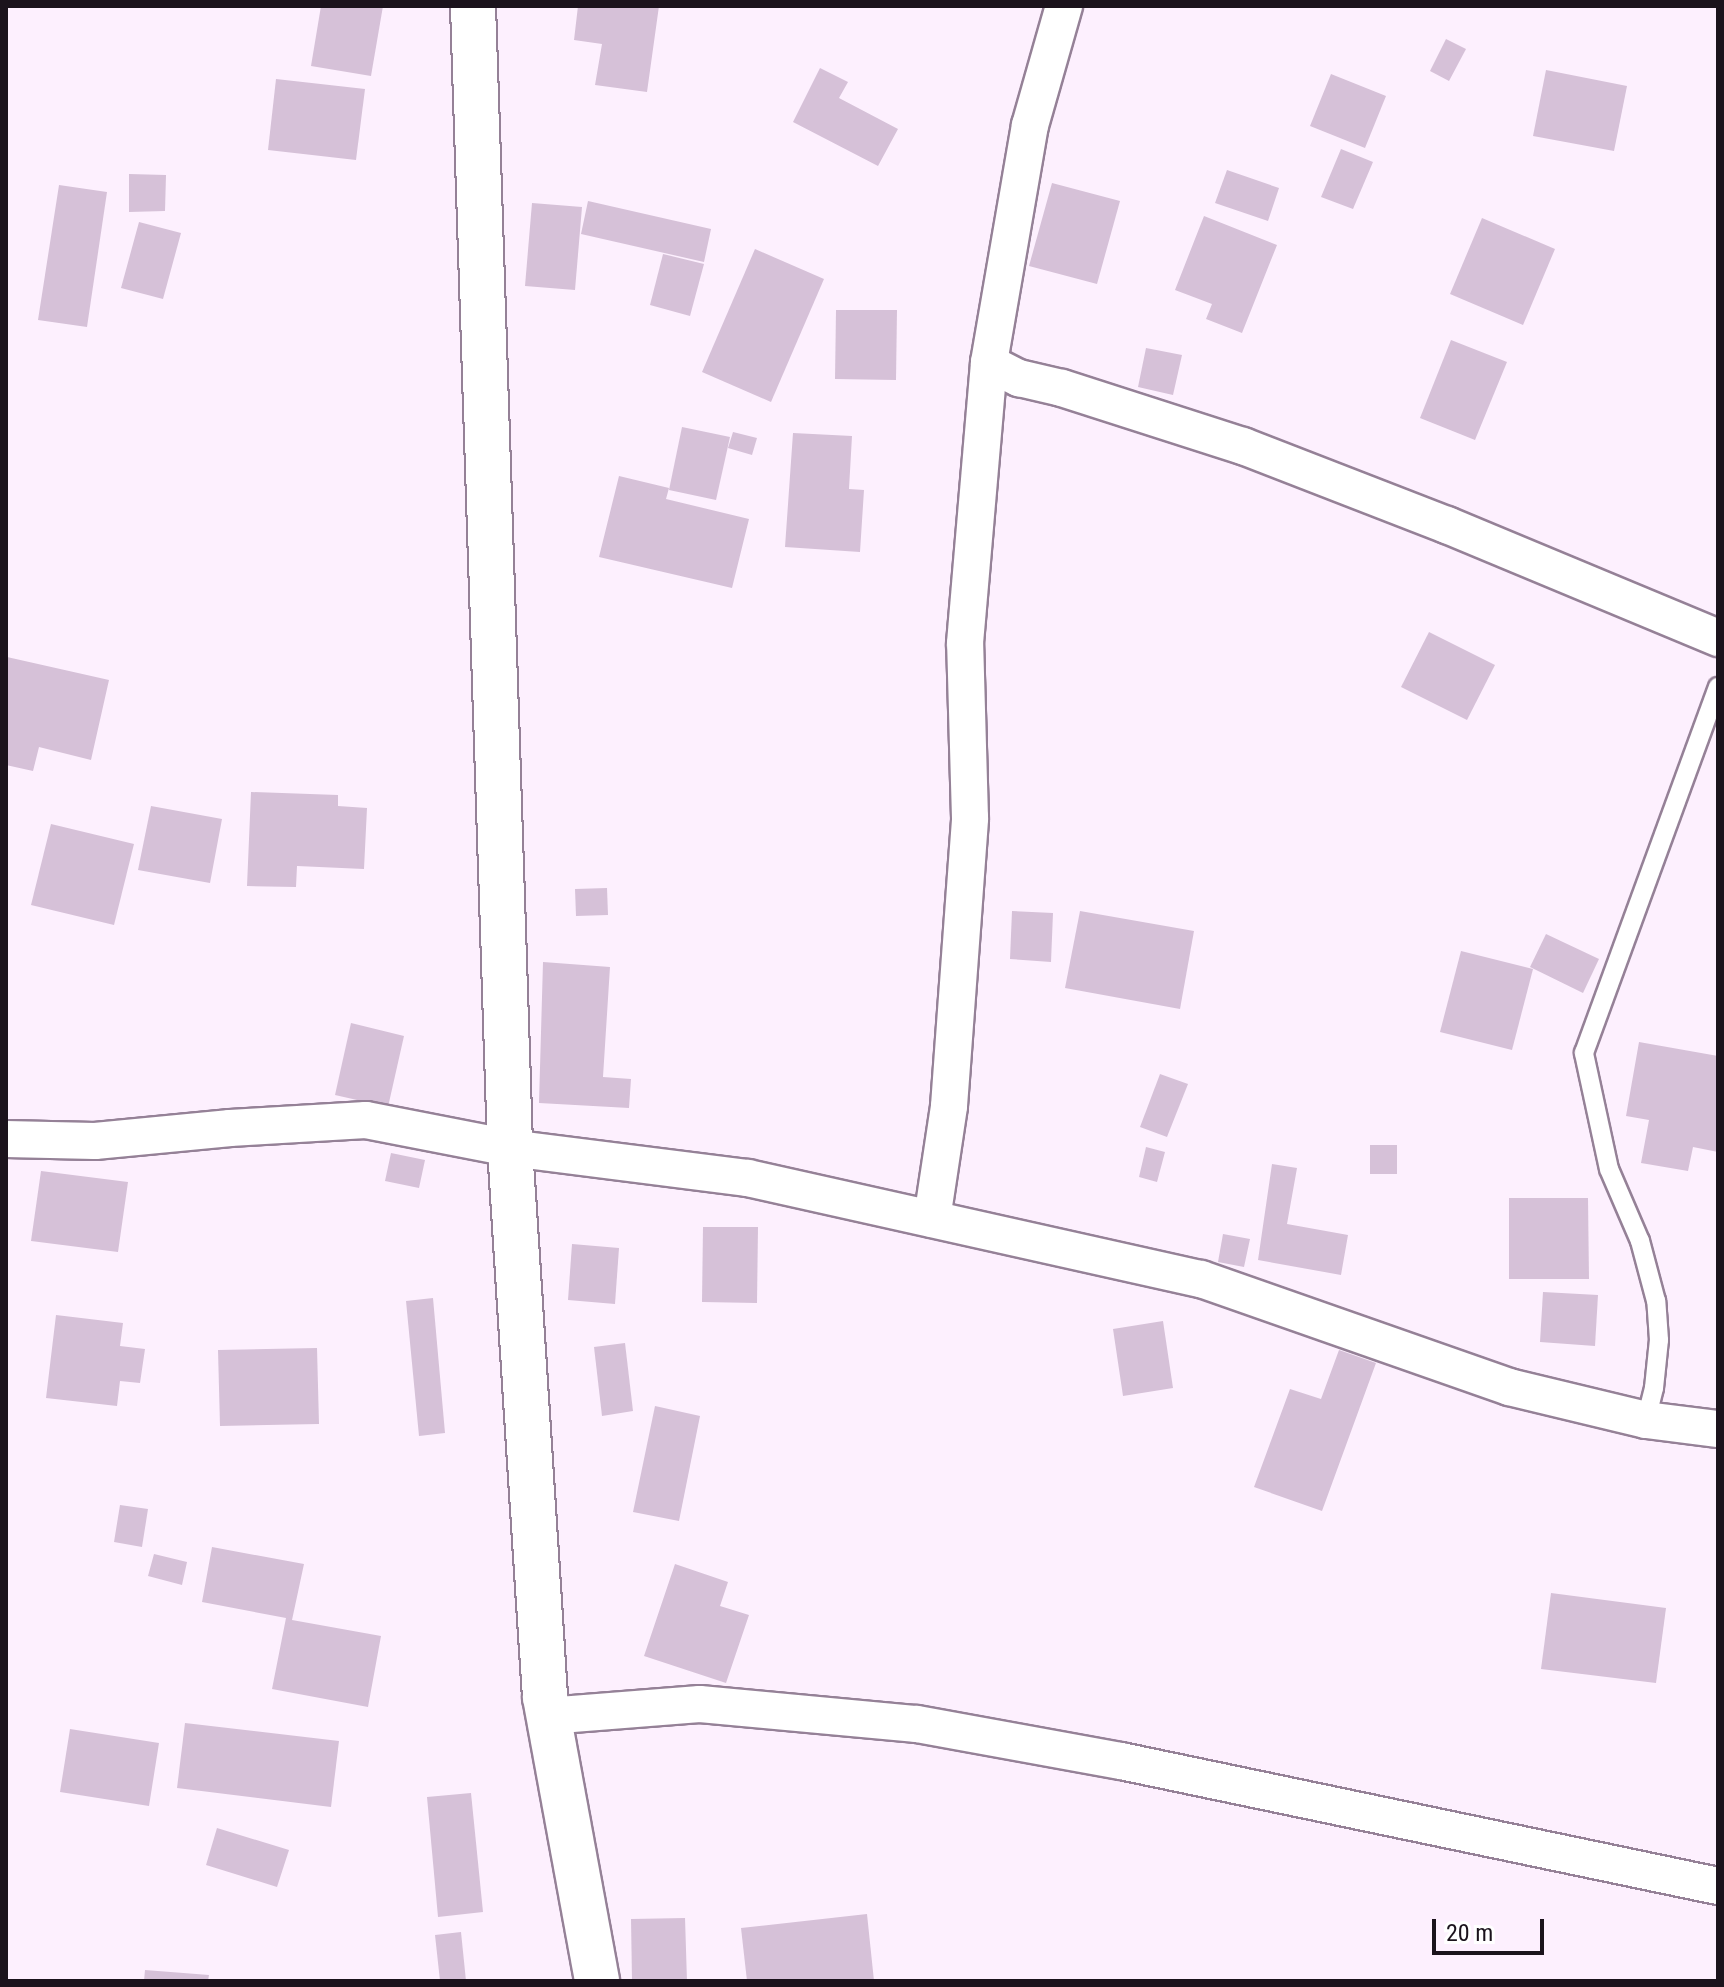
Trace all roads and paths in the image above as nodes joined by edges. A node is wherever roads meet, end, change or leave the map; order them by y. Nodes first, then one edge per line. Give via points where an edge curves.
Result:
1 (473, 6) edge
2 (1064, 6) edge
3 (989, 363) junction
4 (1718, 638) edge
5 (1718, 687) edge
6 (6, 1139) edge
7 (510, 1148) junction
8 (932, 1219) junction
9 (1646, 1420) junction
10 (1718, 1429) edge
11 (547, 1716) junction
12 (1718, 1886) edge
13 (597, 1981) edge

1 - 7 main road
2 - 3 street via 1030,125
3 - 4 street via 1019,378 1243,446
3 - 8 street via 965,643 970,818 964,913 949,1106
5 - 9 lane via 1584,1053 1609,1169 1640,1241 1656,1301 1658,1352
6 - 7 street via 95,1141 366,1120
7 - 8 street via 748,1178
7 - 11 main road
8 - 9 street via 1201,1279 1509,1387
9 - 10 street
11 - 12 street via 700,1704 917,1724 1121,1761
11 - 13 main road

